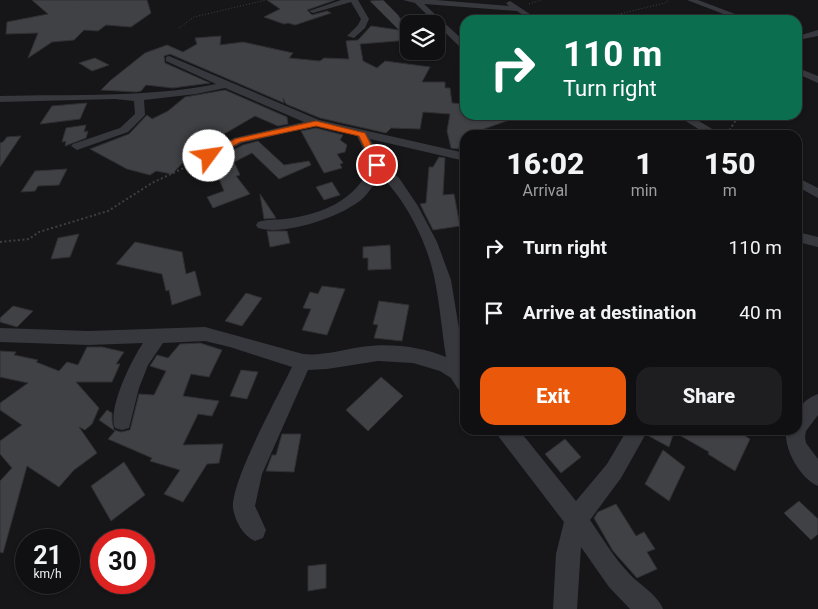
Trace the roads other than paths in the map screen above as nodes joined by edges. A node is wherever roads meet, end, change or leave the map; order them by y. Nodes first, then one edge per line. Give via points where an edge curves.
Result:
1 (348, 0) edge
2 (354, 0) edge
3 (407, 0) edge
4 (506, 0) edge
5 (692, 0) edge
6 (418, 2) junction
7 (519, 9) junction
8 (313, 11) road end
9 (528, 15) edge
10 (733, 15) edge
11 (818, 33) edge
12 (351, 36) dead end
13 (802, 37) edge
14 (460, 42) edge
15 (169, 59) dead end
16 (802, 73) edge
17 (818, 80) edge
18 (225, 85) junction
19 (137, 98) junction
20 (0, 99) edge
21 (690, 120) edge
22 (316, 124) junction
23 (707, 130) edge
24 (362, 135) junction
25 (78, 146) dead end
26 (460, 156) edge
27 (198, 162) road end
28 (377, 165) junction
29 (802, 184) edge
30 (818, 194) edge
31 (263, 225) dead end
32 (802, 238) edge
33 (818, 242) edge
34 (159, 335) junction
35 (0, 336) edge
36 (303, 362) junction
37 (460, 373) edge
38 (460, 377) edge
39 (818, 402) edge
40 (802, 419) edge
41 (122, 421) dead end
42 (510, 435) edge
43 (635, 435) edge
44 (794, 435) edge
45 (818, 475) edge
46 (576, 519) junction
47 (255, 530) dead end
48 (565, 609) edge
49 (650, 609) edge

1 - 8 street
2 - 12 street via 365,19
3 - 6 street
4 - 7 street
5 - 10 street
6 - 7 street
6 - 14 street
7 - 9 street
11 - 13 street
15 - 18 street
16 - 17 street
18 - 19 street
18 - 22 street
19 - 20 street
19 - 25 street via 140,116 124,130
21 - 23 street
22 - 24 street
22 - 27 street via 238,140
24 - 26 street
24 - 28 street
28 - 31 street via 363,190 348,202 309,220
28 - 37 street via 399,188 430,242 443,280
29 - 30 street
32 - 33 street
34 - 35 street via 89,338
34 - 36 street via 223,337 269,354
34 - 41 street via 141,361
36 - 38 street via 394,354 440,363
36 - 47 street via 250,480 244,506
39 - 40 street
42 - 46 street
43 - 46 street via 614,471
44 - 45 street via 800,452
46 - 48 street via 568,554
46 - 49 street via 617,579

